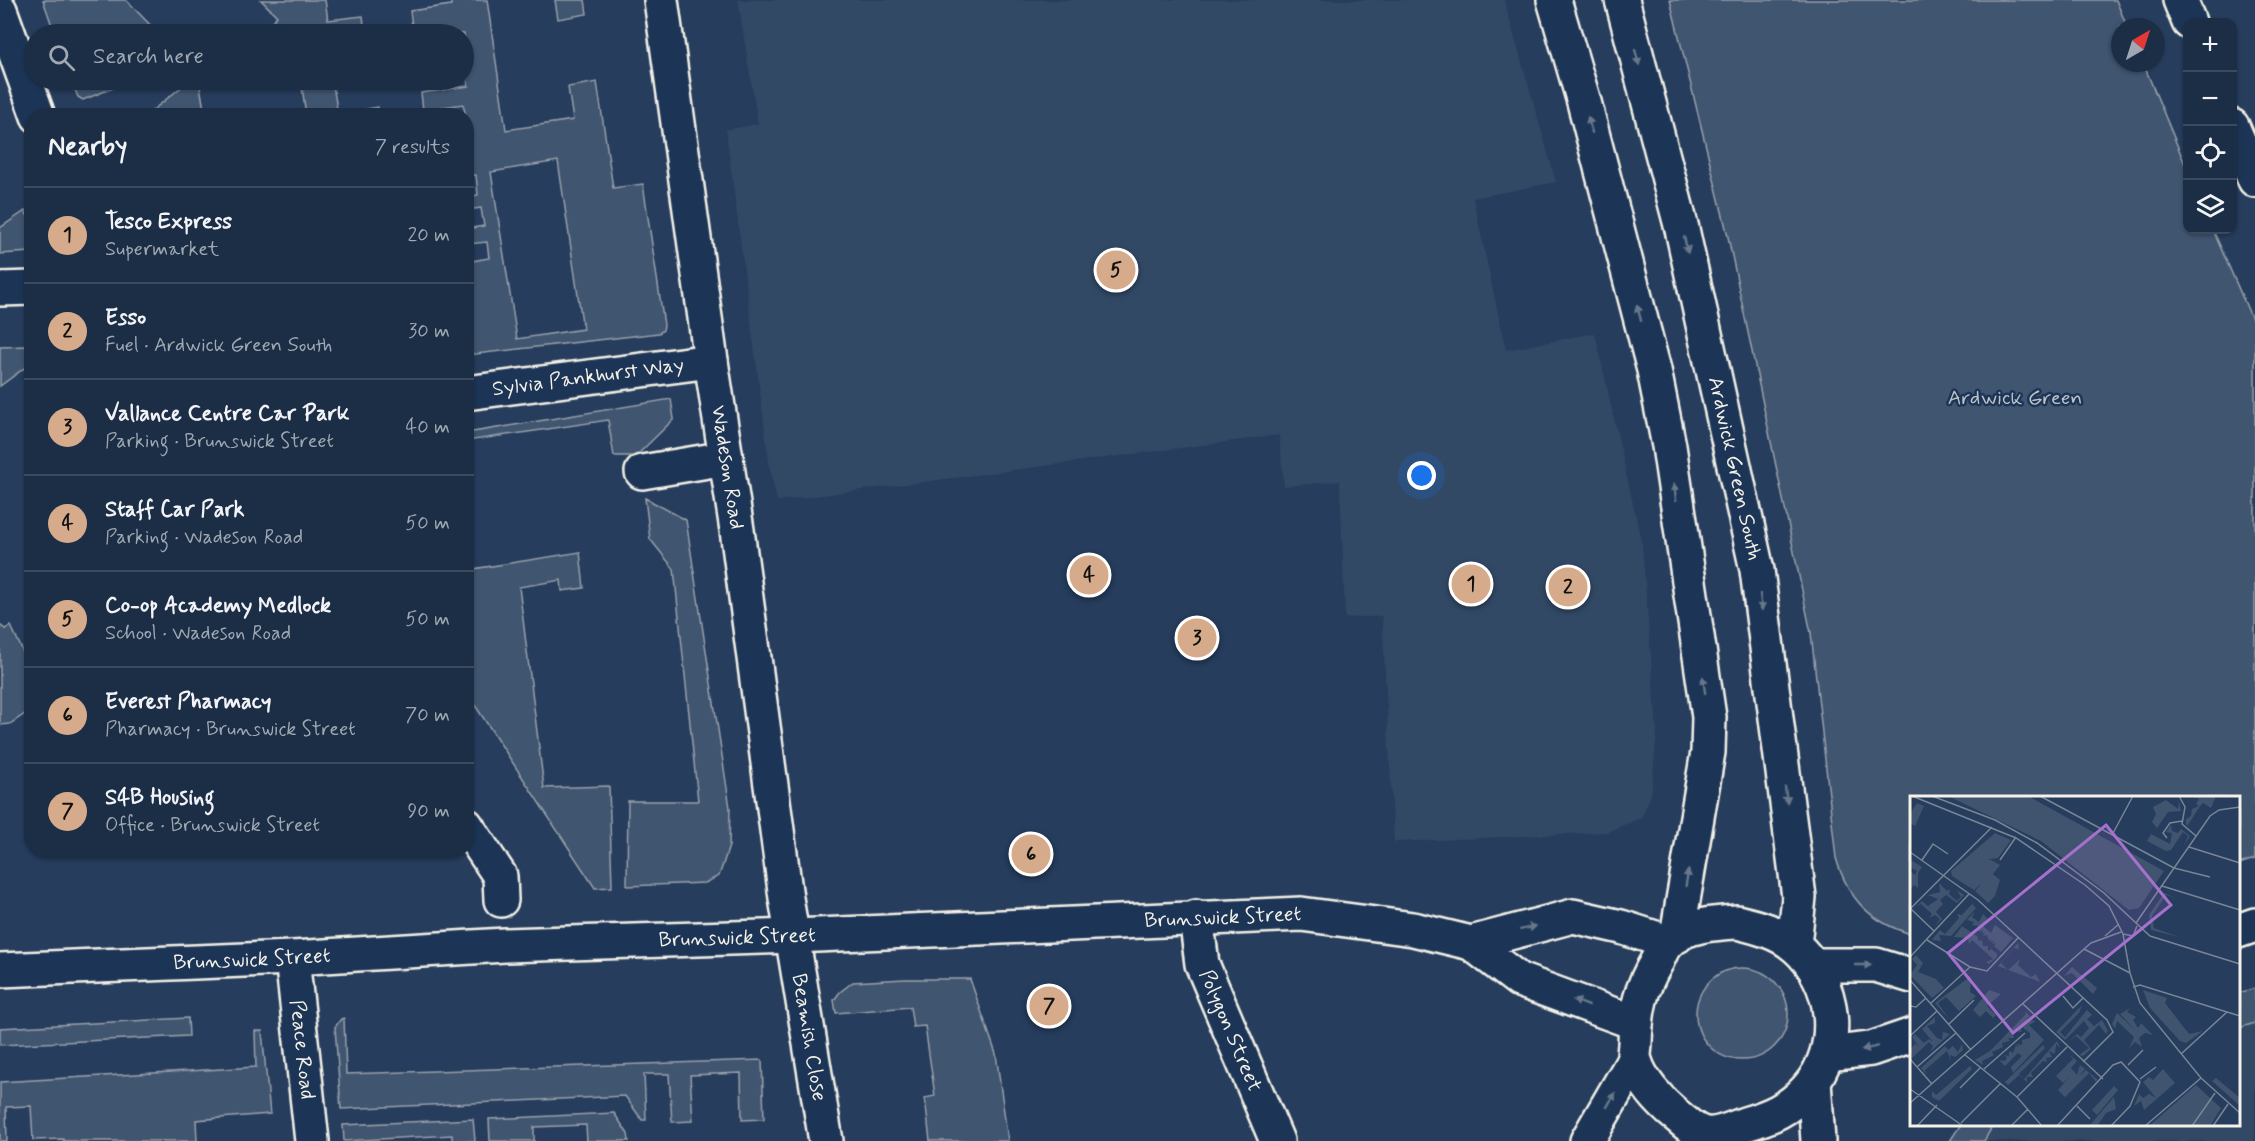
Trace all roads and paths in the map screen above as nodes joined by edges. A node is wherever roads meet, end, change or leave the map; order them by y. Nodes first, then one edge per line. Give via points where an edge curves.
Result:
1 (661, 0) edge
2 (1554, 0) edge
3 (1622, 0) edge
4 (2180, 0) edge
5 (0, 10) edge
6 (2187, 18) edge
7 (24, 77) edge
8 (29, 90) edge
9 (35, 108) edge
10 (2255, 118) edge
11 (2235, 126) edge
12 (2237, 137) edge
13 (2255, 180) edge
14 (24, 288) edge
15 (0, 289) edge
16 (711, 361) junction
17 (474, 392) edge
18 (726, 458) junction
19 (642, 472) dead end
20 (474, 837) edge
21 (501, 900) dead end
22 (1196, 917) junction
23 (2255, 926) edge
24 (2240, 930) edge
25 (794, 936) junction
26 (1672, 939) junction
27 (1471, 943) junction
28 (1804, 955) junction
29 (292, 958) junction
30 (0, 970) edge
31 (1910, 976) edge
32 (1636, 1023) junction
33 (1910, 1035) edge
34 (1634, 1060) junction
35 (1820, 1068) junction
36 (1702, 1137) edge
37 (312, 1141) edge
38 (826, 1141) edge
39 (1276, 1141) edge
40 (1587, 1141) edge
41 (1818, 1141) edge

1 - 16 main road, Wadeson Road
26 -> 2 main road via 1708,752 1709,717 1654,370
3 -> 28 main road, Ardwick Green South via 1682,229 1757,570
4 - 6 main road
5 - 7 main road
8 - 9 main road
10 - 11 main road
12 - 13 main road
14 - 15 main road
16 - 17 main road, Sylvia Pankhurst Way
16 - 18 main road, Wadeson Road
18 - 19 main road
18 - 25 main road, Wadeson Road
20 - 21 main road via 500,876
22 - 25 main road, Brunswick Street
22 - 27 main road, Brunswick Street via 1300,914 1413,929
22 - 39 main road, Polygon Street via 1202,964
23 - 24 main road
25 - 29 main road, Brunswick Street via 505,945
25 - 38 main road, Beamish Close
27 -> 26 main road, Brunswick Street via 1573,916
26 - 28 main road via 1706,924 1737,922 1768,929
26 - 32 main road via 1644,982
32 -> 27 main road, Brunswick Street via 1519,980
28 -> 31 main road via 1876,965
28 - 35 main road via 1825,989 1831,1015 1830,1041
29 - 30 main road, Brunswick Street
29 - 37 main road, Peace Road
32 - 34 main road
33 -> 35 main road
34 - 36 main road via 1664,1105
40 -> 34 main road
35 - 36 main road via 1796,1102 1772,1116
35 - 41 main road

